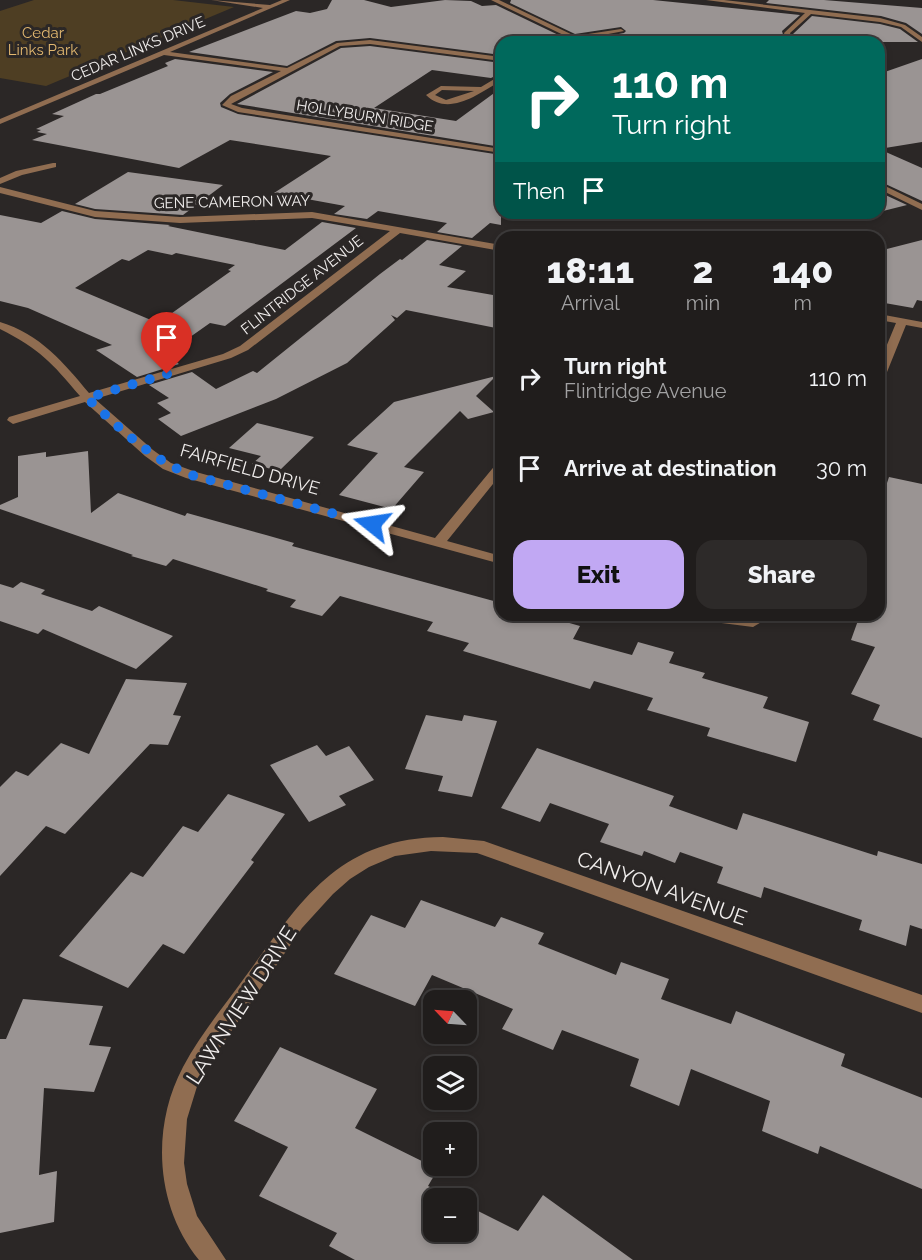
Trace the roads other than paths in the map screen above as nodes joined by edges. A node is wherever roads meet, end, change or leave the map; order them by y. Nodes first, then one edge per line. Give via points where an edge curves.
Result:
1 (214, 0) edge
2 (287, 0) edge
3 (494, 0) edge
4 (710, 0) edge
5 (270, 7) junction
6 (810, 11) junction
7 (621, 31) dead end
8 (571, 36) edge
9 (588, 36) edge
10 (788, 36) edge
11 (922, 40) edge
12 (164, 52) junction
13 (495, 58) edge
14 (288, 70) junction
15 (495, 81) edge
16 (482, 89) junction
17 (0, 114) edge
18 (14, 116) junction
19 (0, 122) edge
20 (495, 150) edge
21 (53, 165) dead end
22 (0, 181) edge
23 (885, 189) edge
24 (0, 190) edge
25 (922, 207) edge
26 (399, 229) junction
27 (495, 247) edge
28 (885, 318) edge
29 (902, 322) junction
30 (0, 325) edge
31 (922, 325) edge
32 (885, 363) edge
33 (87, 398) junction
34 (13, 420) dead end
35 (495, 473) edge
36 (439, 542) junction
37 (495, 558) edge
38 (383, 853) joint
39 (922, 1004) edge
40 (214, 1260) edge

1 - 5 street
2 - 5 street, CEDAR LINKS DRIVE
3 - 8 street
4 - 6 street
5 - 12 street, CEDAR LINKS DRIVE
6 - 10 street
6 - 11 street via 893,23
7 - 9 street
12 - 14 street
12 - 18 street, CEDAR LINKS DRIVE
13 - 14 street via 351,42 339,44
14 - 20 street, HOLLYBURN RIDGE via 226,105
15 - 16 street
16 - 16 street via 441,88 430,95 437,100 462,100
17 - 18 street
18 - 19 street, CEDAR LINKS DRIVE
21 - 22 street
23 - 25 street
24 - 26 street, GENE CAMERON WAY via 106,215 180,220 312,215
26 - 27 street, GENE CAMERON WAY
26 - 33 street, FLINTRIDGE AVENUE via 244,348
28 - 29 street
29 - 31 street
29 - 32 street
30 - 33 street, FAIRFIELD DRIVE via 52,356
33 - 34 street, FLINTRIDGE AVENUE
33 - 36 street, FAIRFIELD DRIVE via 167,466
35 - 36 street
36 - 37 street, FAIRFIELD DRIVE
38 - 39 street, CANYON AVENUE via 424,844 478,846
38 - 40 street, LAWNVIEW DRIVE via 351,869 320,894 292,926 190,1074 171,1150 185,1218

